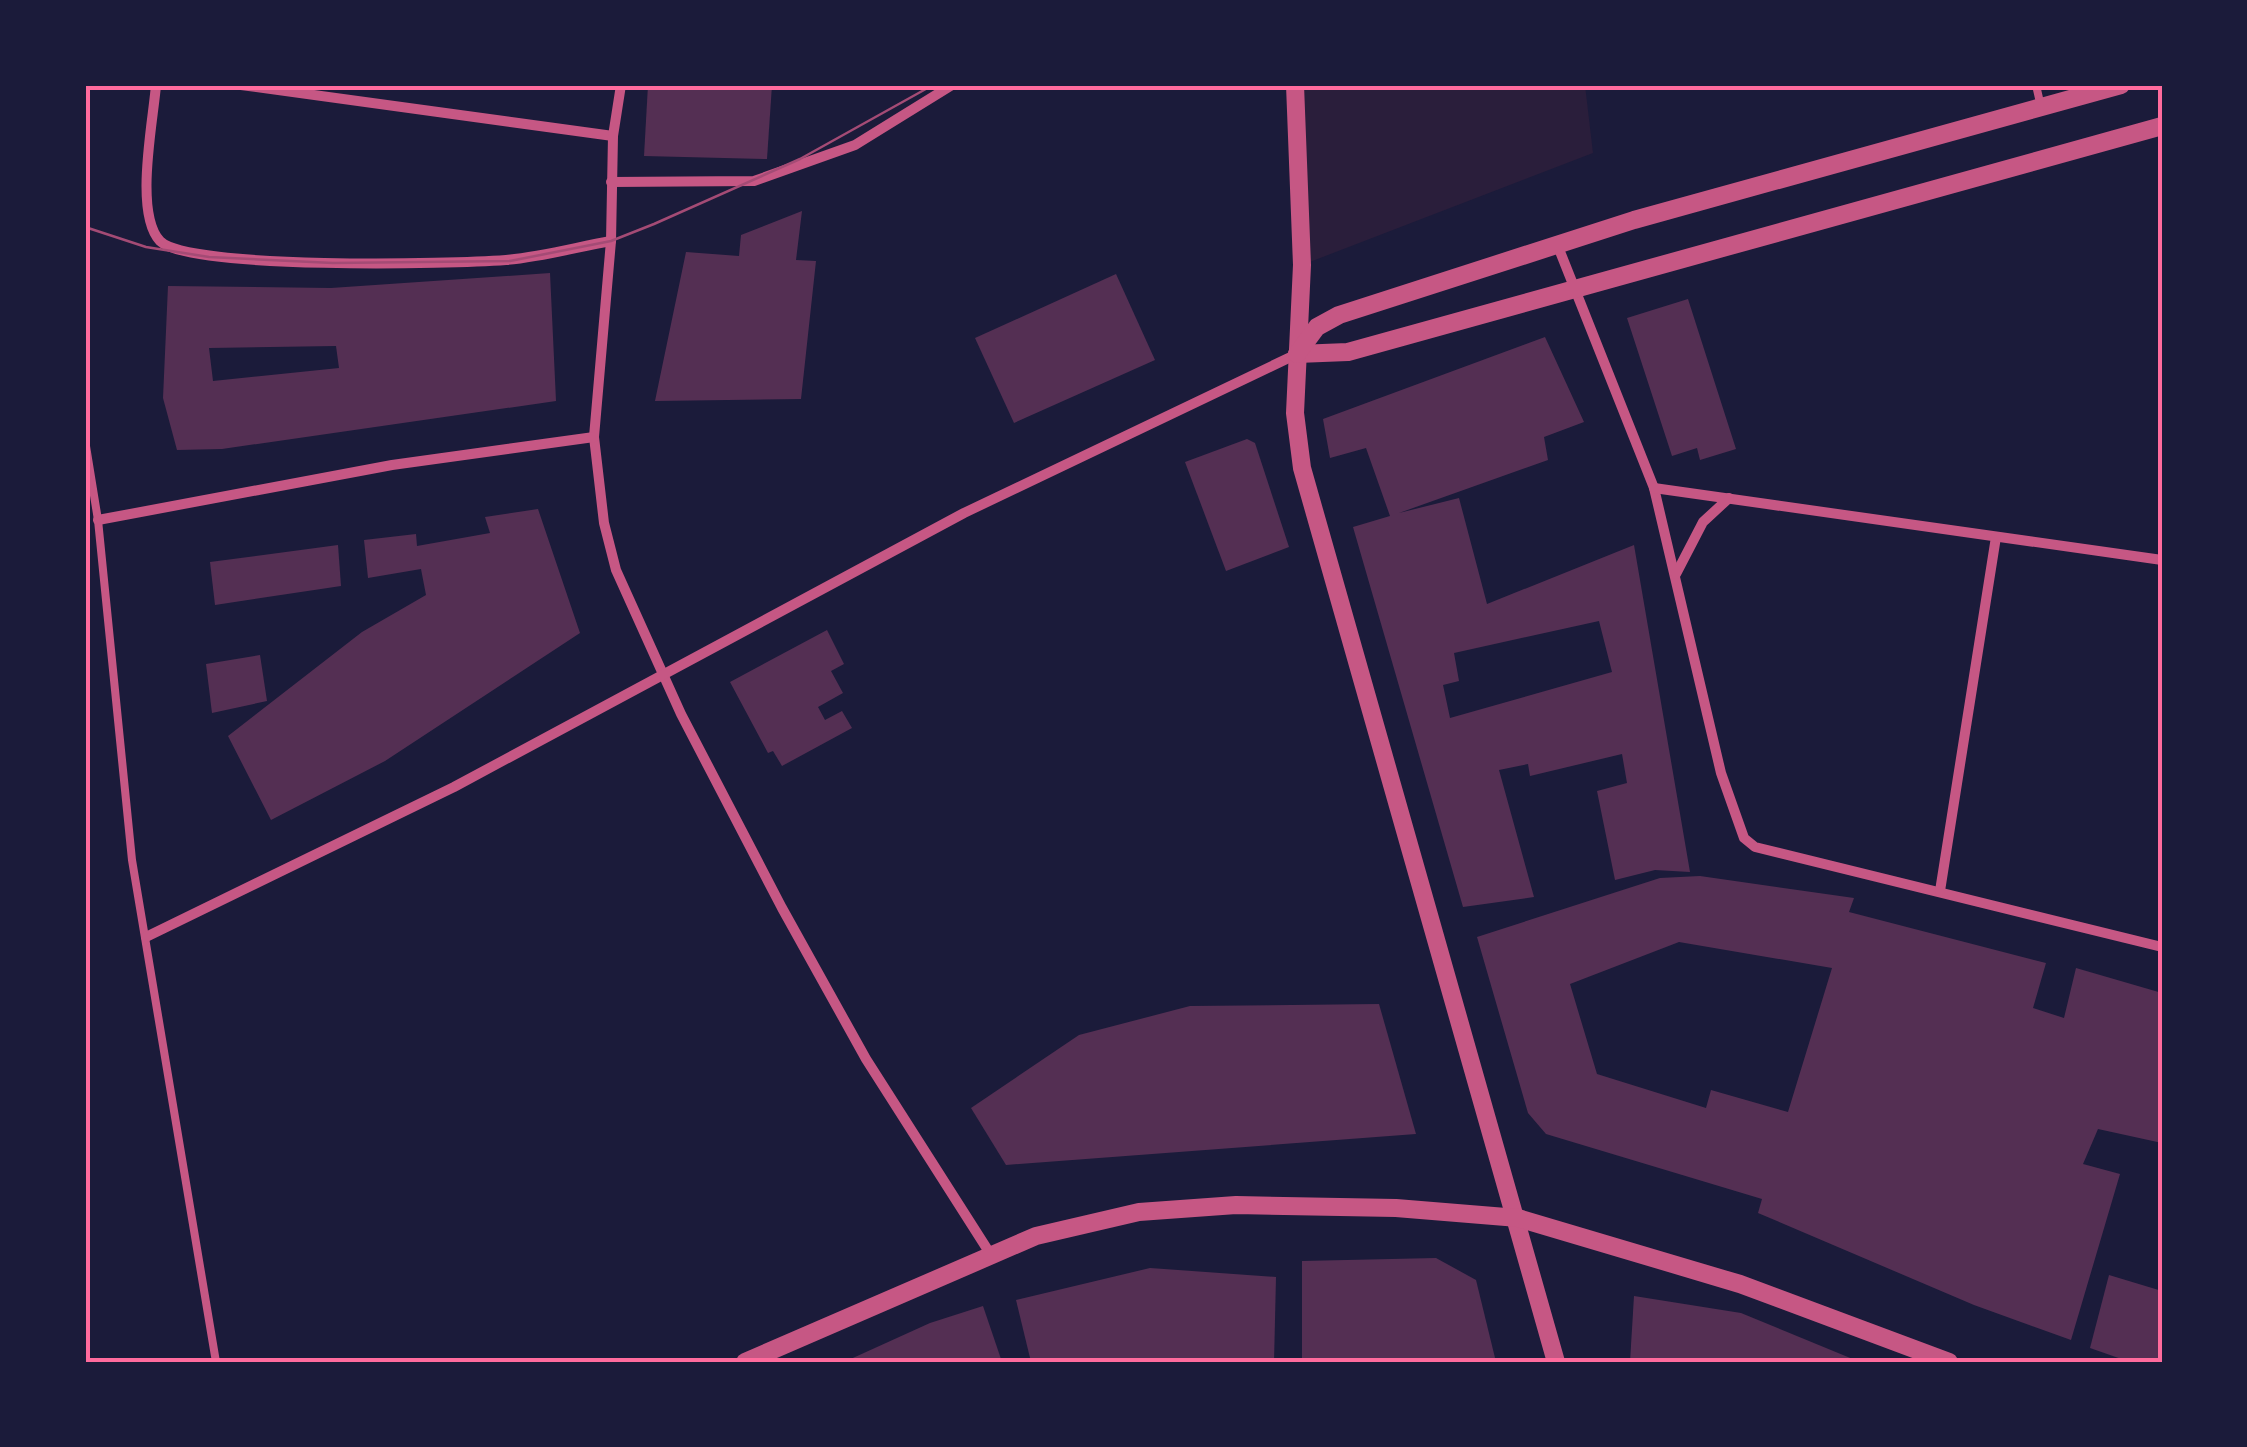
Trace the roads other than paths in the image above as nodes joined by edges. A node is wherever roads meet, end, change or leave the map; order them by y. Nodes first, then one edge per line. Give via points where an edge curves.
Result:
1 (156, 85) edge
2 (242, 85) edge
3 (621, 85) edge
4 (952, 85) edge
5 (1295, 85) edge
6 (2036, 85) edge
7 (2120, 85) edge
8 (2041, 107) junction
9 (2162, 126) edge
10 (613, 136) junction
11 (611, 182) junction
12 (612, 241) junction
13 (1557, 244) junction
14 (1574, 286) junction
15 (1297, 354) junction
16 (594, 437) junction
17 (85, 440) edge
18 (1654, 488) junction
19 (1729, 498) junction
20 (98, 520) junction
21 (1996, 537) junction
22 (2162, 560) edge
23 (1675, 575) junction
24 (664, 674) junction
25 (1940, 891) junction
26 (146, 937) junction
27 (2162, 947) edge
28 (1518, 1218) junction
29 (991, 1255) junction
30 (216, 1362) edge
31 (745, 1362) edge
32 (1556, 1362) edge
33 (1949, 1362) edge

1 - 12 street via 146,211 174,252 444,263 510,260
2 - 10 street
3 - 10 street
4 - 11 street via 855,145 754,181
5 - 15 street via 1302,265
6 - 8 lane
7 - 8 street
8 - 13 street
9 - 14 street
10 - 11 street
11 - 12 street
12 - 16 street
13 - 14 street
13 - 15 street via 1339,315 1317,328
14 - 15 street via 1348,352
14 - 18 street
15 - 24 street via 964,512
15 - 28 street via 1302,468
16 - 20 street via 392,465
16 - 24 street via 616,570
17 - 20 lane
18 - 19 street
18 - 23 street
19 - 21 street
19 - 23 street via 1703,522
20 - 26 lane via 132,860
21 - 22 street
21 - 25 street
23 - 25 street via 1721,773 1744,838 1755,847
24 - 26 street via 318,857
24 - 29 street via 866,1060
25 - 27 street
26 - 30 lane
28 - 29 street via 1236,1205 1139,1212 1036,1236
28 - 32 street
28 - 33 street via 1740,1284
29 - 31 street

